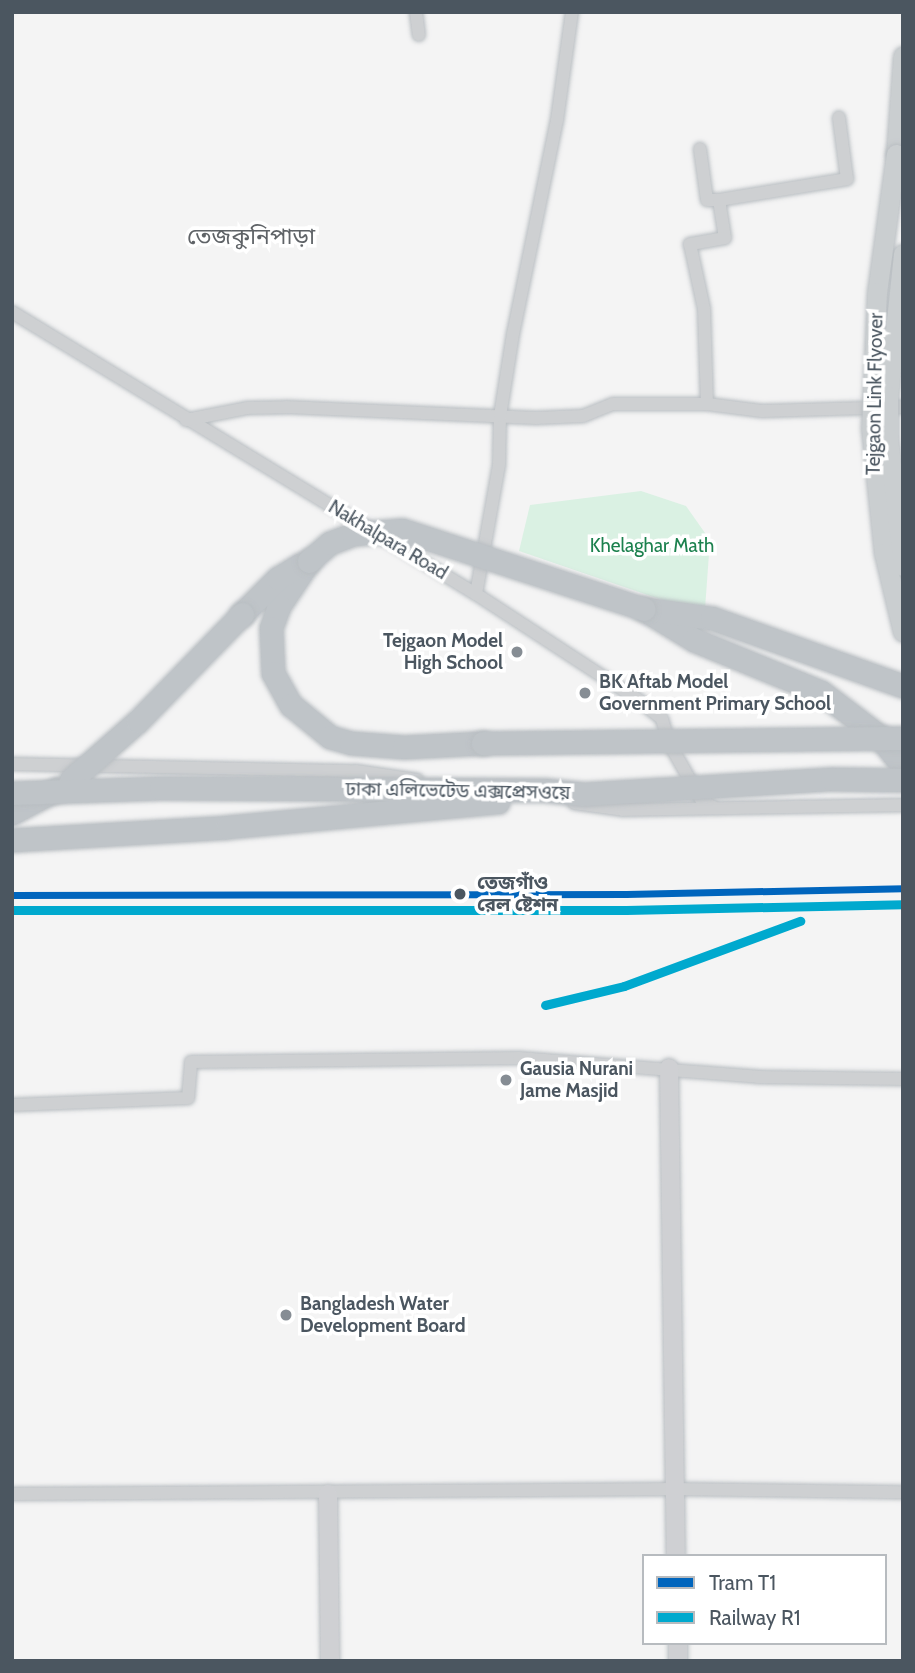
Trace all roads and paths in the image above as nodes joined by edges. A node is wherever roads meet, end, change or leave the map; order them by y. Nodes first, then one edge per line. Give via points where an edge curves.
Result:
1 (416, 12) edge
2 (572, 12) edge
3 (419, 35) dead end
4 (903, 56) edge
5 (839, 118) dead end
6 (700, 149) dead end
7 (719, 200) junction
8 (903, 254) edge
9 (12, 312) edge
10 (708, 404) junction
11 (903, 407) edge
12 (880, 411) junction
13 (500, 416) junction
14 (186, 420) junction
15 (309, 561) junction
16 (903, 566) edge
17 (475, 594) junction
18 (903, 598) edge
19 (643, 609) junction
20 (903, 632) edge
21 (903, 687) edge
22 (903, 738) edge
23 (12, 764) edge
24 (903, 767) edge
25 (903, 780) edge
26 (12, 793) edge
27 (584, 794) junction
28 (903, 805) edge
29 (721, 811) junction
30 (12, 813) edge
31 (12, 840) edge
32 (669, 1068) junction
33 (903, 1079) edge
34 (12, 1105) edge
35 (674, 1489) junction
36 (903, 1492) edge
37 (12, 1494) edge
38 (328, 1494) junction
39 (676, 1554) edge
40 (331, 1661) edge

1 - 3 street
2 - 13 street via 557,120
4 - 20 main road, Tejgaon Link Flyover, bridge via 897,154 877,292 871,428 884,553
5 - 7 street via 847,179
6 - 7 street via 707,200
7 - 10 street via 725,238 690,244 704,309
8 - 16 main road, Tejgaon Link Flyover, bridge via 888,396 888,438
9 - 14 street, Nakhalpara Road
10 - 12 street via 762,411
10 - 13 street via 613,404 583,416
11 - 12 street
12 - 18 street via 890,521
13 - 14 street via 286,407 247,408
13 - 17 street via 499,465
14 - 17 street, Nakhalpara Road
15 - 19 highway, bridge via 330,543 353,534 402,530
15 - 22 highway, bridge via 279,606 271,628 273,673 291,705 330,737 404,747 680,737
15 - 30 highway, bridge via 278,578 138,721 78,774
17 - 29 street, Nakhalpara Road via 662,719 669,743 702,801
19 - 21 highway via 712,618
19 - 24 highway, bridge via 694,640 821,692 880,736
23 - 29 street via 356,771 623,810
25 - 27 highway, ঢাকা এলিভেটেড এক্সপ্রেসওয়ে, bridge via 832,779
26 - 27 highway, ঢাকা এলিভেটেড এক্সপ্রেসওয়ে, bridge via 161,788
27 - 31 highway, bridge via 228,827
28 - 29 street
32 - 33 street via 758,1077
32 - 34 street via 519,1059 191,1062 188,1098
32 - 35 street
35 - 36 street
35 - 38 street
35 - 39 street
37 - 38 street
38 - 40 street

